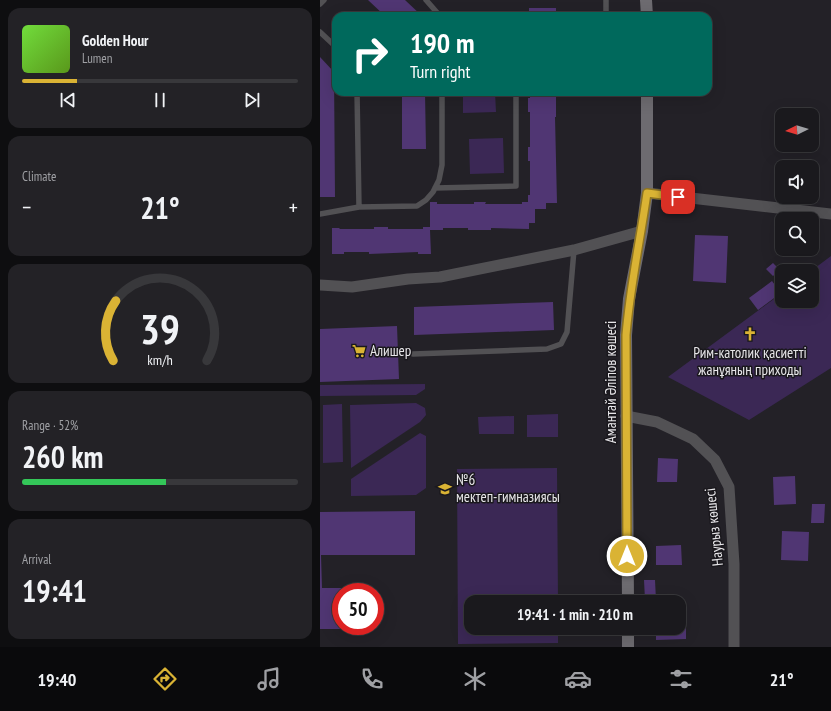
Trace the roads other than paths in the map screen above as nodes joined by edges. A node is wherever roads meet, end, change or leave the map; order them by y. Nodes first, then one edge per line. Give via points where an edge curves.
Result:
1 (324, 0) edge
2 (426, 0) edge
3 (606, 0) edge
4 (646, 0) edge
5 (320, 4) edge
6 (436, 12) edge
7 (606, 12) edge
8 (647, 12) edge
9 (320, 32) edge
10 (332, 43) edge
11 (357, 96) edge
12 (442, 96) edge
13 (516, 96) edge
14 (647, 96) edge
15 (435, 188) junction
16 (647, 193) junction
17 (359, 207) junction
18 (320, 214) edge
19 (831, 214) edge
20 (642, 231) junction
21 (574, 250) junction
22 (320, 285) edge
23 (413, 354) dead end
24 (626, 416) junction
25 (628, 595) edge
26 (628, 635) edge
27 (628, 647) edge
28 (734, 647) edge

1 - 5 lane
2 - 6 lane
3 - 7 lane
4 - 8 main road
9 - 10 lane
11 - 17 lane
12 - 15 lane via 442,165
13 - 15 lane via 516,186
14 - 16 main road, Амантай Әліпов көшесі
15 - 17 lane via 426,200 417,206
16 - 19 street
16 - 20 main road, Амантай Әліпов көшесі
17 - 18 lane
20 - 21 street
20 - 24 main road, Амантай Әліпов көшесі via 628,306
21 - 22 street via 440,277 352,287
21 - 23 lane via 567,332 561,344 548,349
24 - 25 main road, Амантай Әліпов көшесі
24 - 28 street, Наурыз көшесі via 657,422 693,439 715,460 729,488 734,564
26 - 27 main road

